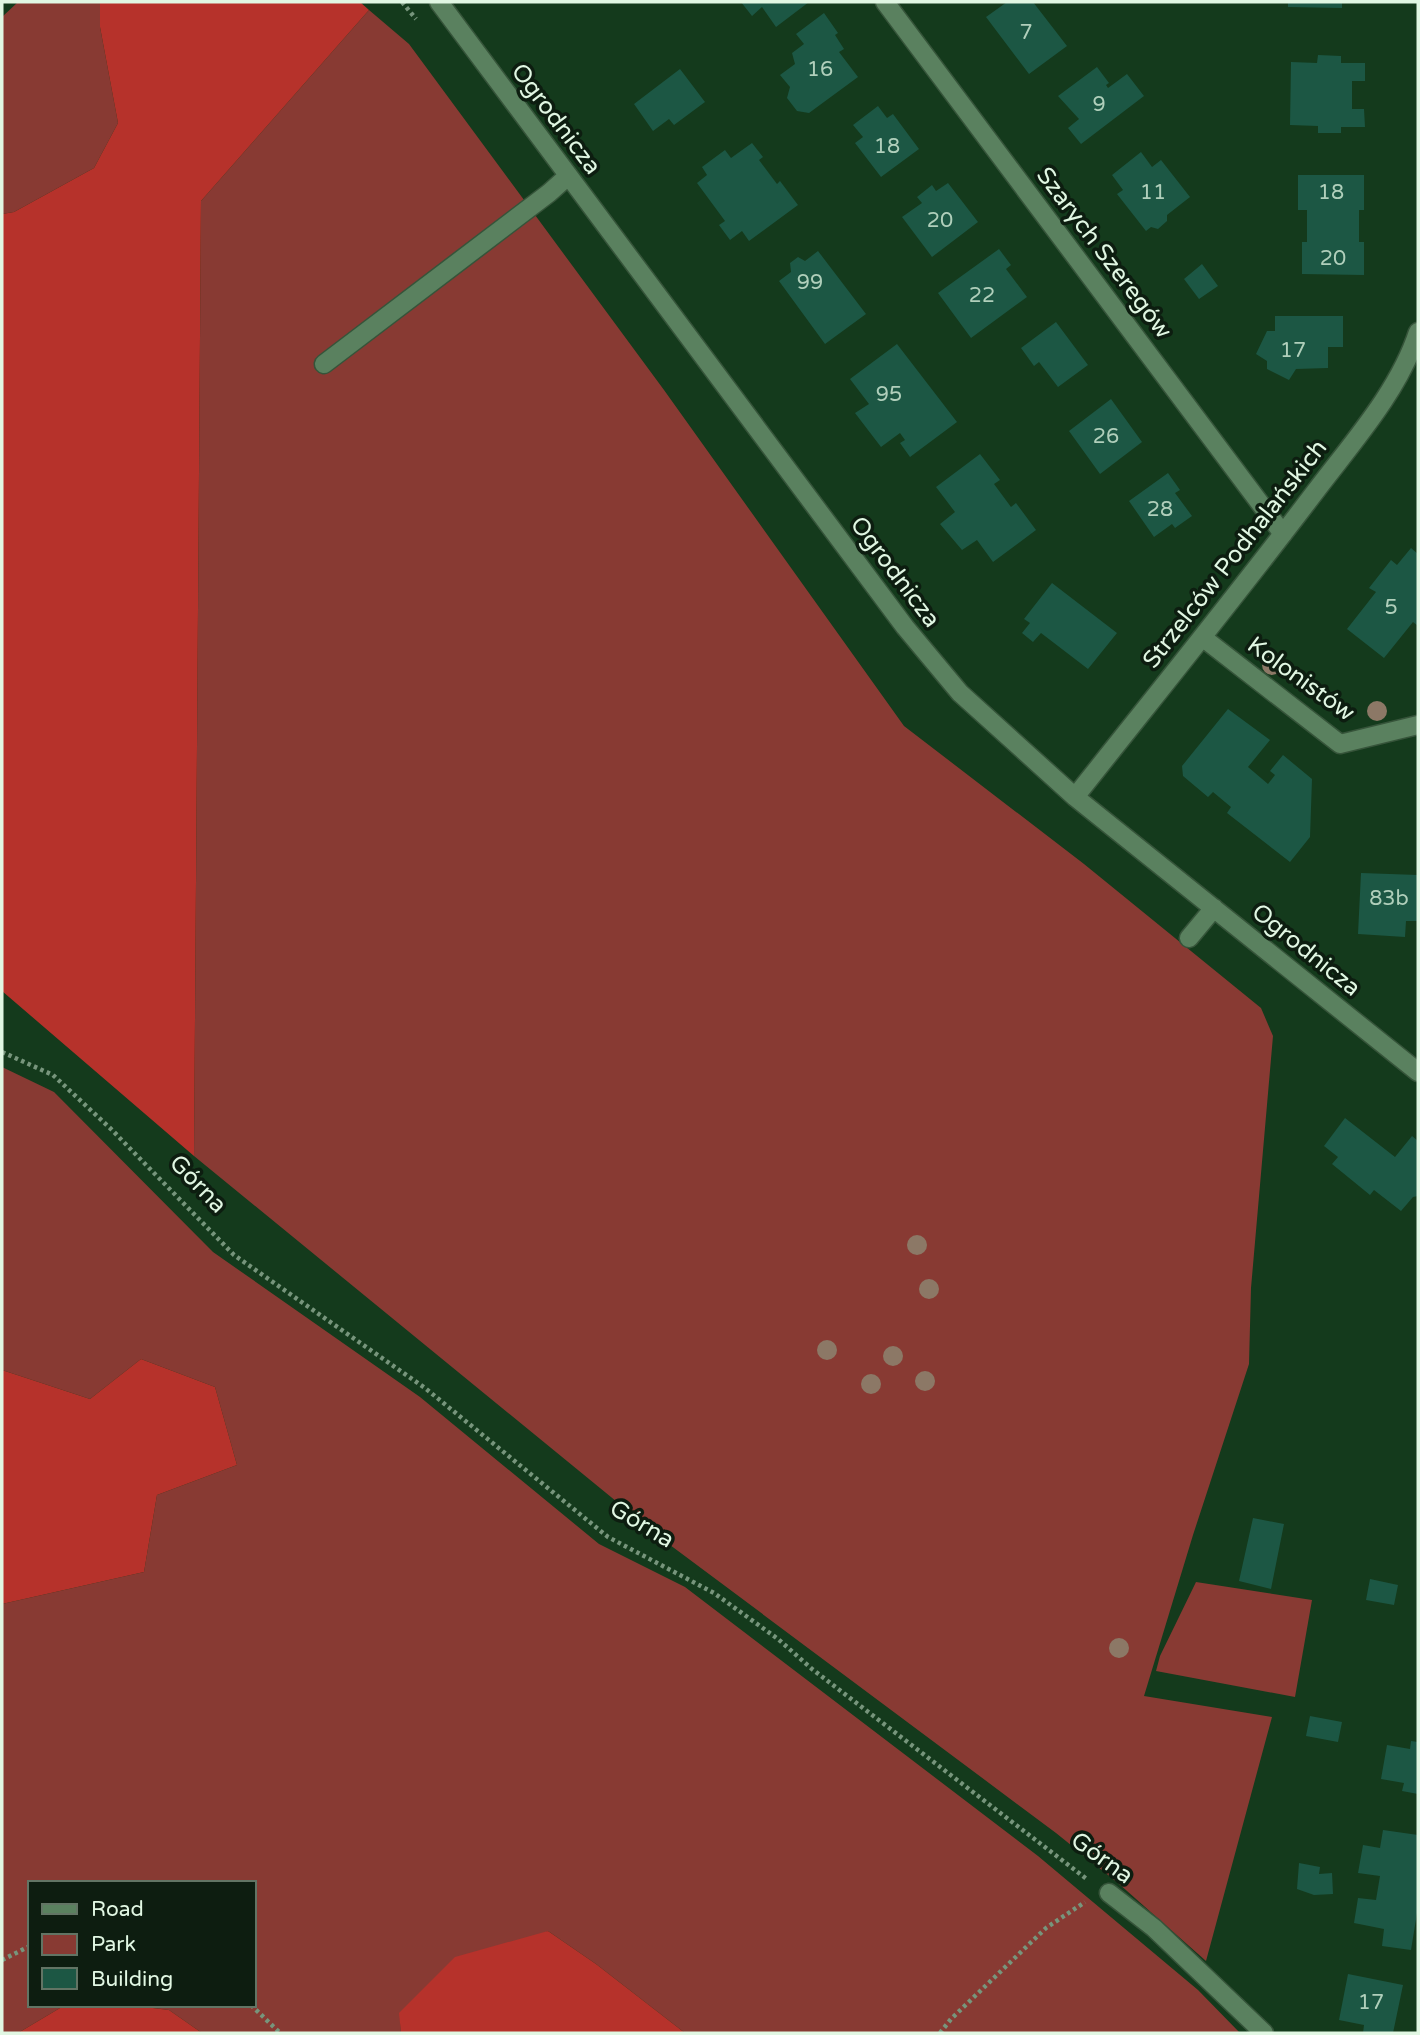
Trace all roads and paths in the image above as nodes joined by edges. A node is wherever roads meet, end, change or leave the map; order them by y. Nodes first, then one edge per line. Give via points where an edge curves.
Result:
1 (439, 2) edge
2 (885, 2) edge
3 (568, 176) junction
4 (1418, 332) edge
5 (324, 364) dead end
6 (1283, 534) junction
7 (1202, 637) junction
8 (1418, 725) edge
9 (1075, 797) junction
10 (1214, 908) junction
11 (1189, 938) dead end
12 (2, 1052) edge
13 (1418, 1072) edge
14 (1109, 1893) junction
15 (28, 1947) edge
16 (2, 1960) edge
17 (253, 2007) edge
18 (280, 2033) edge
19 (940, 2033) edge
20 (1264, 2033) edge

1 - 3 street, Ogrodnicza
2 - 6 street, Szarych Szeregów
3 - 5 street
3 - 9 street, Ogrodnicza via 927,655 968,701
4 - 6 street, Strzelców Podhalańskich via 1384,397
6 - 7 street, Strzelców Podhalańskich
7 - 8 street, Kolonistów via 1340,744
7 - 9 street, Strzelców Podhalańskich
9 - 10 street, Ogrodnicza
10 - 11 street
10 - 13 street, Ogrodnicza
12 - 14 path, Górna via 53,1075 234,1255 425,1388 608,1537 714,1593 767,1631
14 - 19 path via 1085,1902 1046,1928
14 - 20 street, Górna via 1154,1928
15 - 16 path
17 - 18 path

